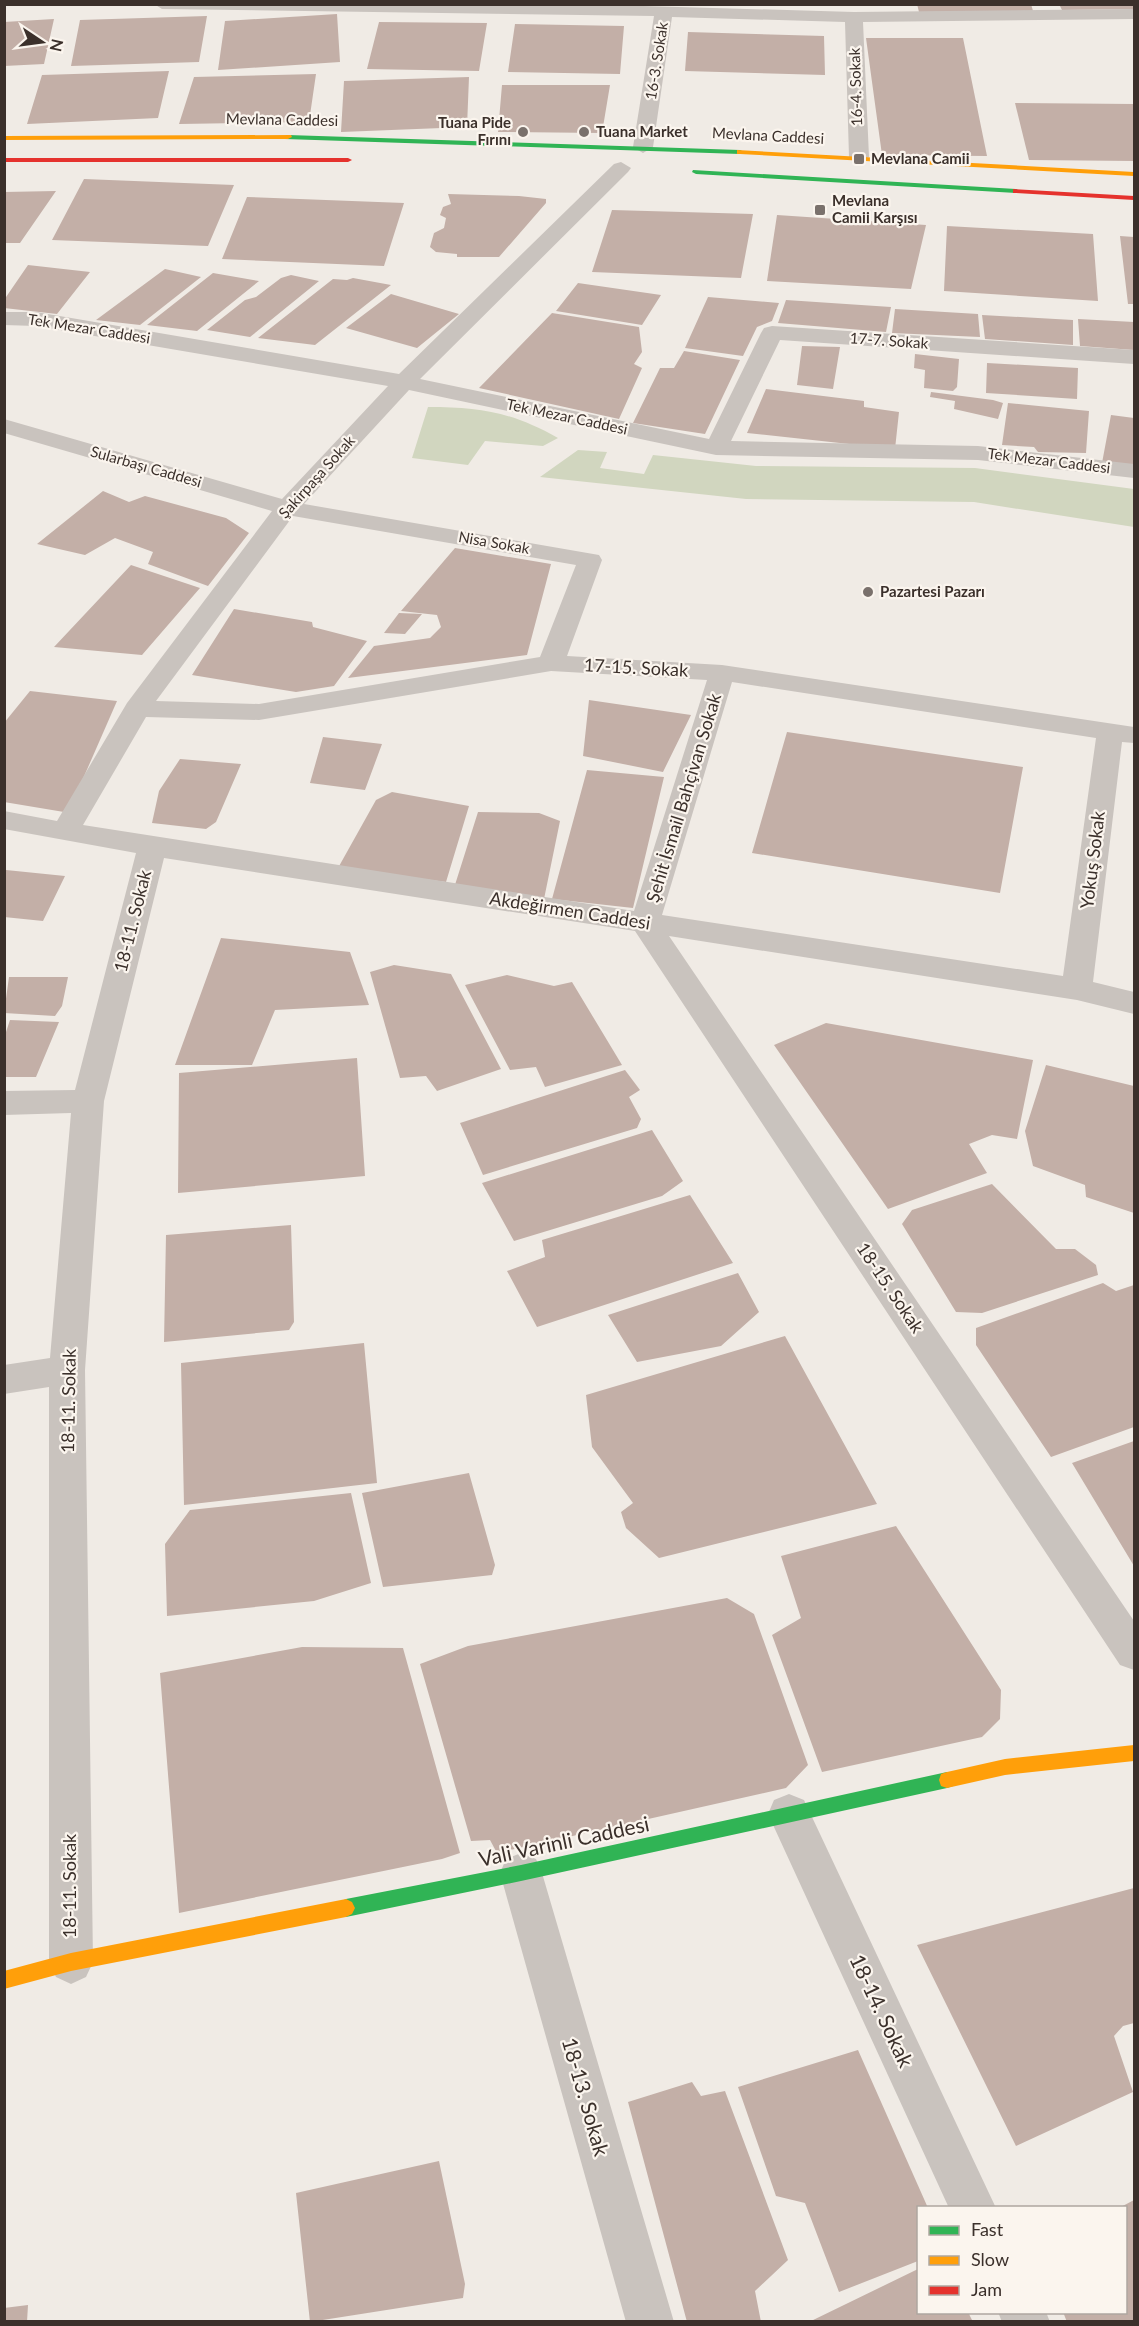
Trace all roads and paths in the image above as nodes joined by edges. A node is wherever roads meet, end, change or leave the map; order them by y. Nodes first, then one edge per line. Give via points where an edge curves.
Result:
1 (162, 4) edge
2 (664, 11) junction
3 (1134, 14) edge
4 (854, 17) junction
5 (4, 138) edge
6 (643, 147) junction
7 (859, 157) junction
8 (4, 160) edge
9 (362, 160) dead end
10 (617, 168) dead end
11 (679, 171) dead end
12 (1134, 174) edge
13 (1134, 198) edge
14 (4, 318) edge
15 (1134, 357) edge
16 (404, 382) junction
17 (4, 426) edge
18 (716, 448) junction
19 (1134, 471) edge
20 (287, 508) junction
21 (551, 663) junction
22 (722, 673) junction
23 (138, 709) junction
24 (1122, 733) edge
25 (4, 820) edge
26 (66, 830) junction
27 (152, 847) junction
28 (645, 923) junction
29 (1077, 989) junction
30 (1134, 1003) edge
31 (88, 1101) junction
32 (4, 1103) edge
33 (67, 1370) junction
34 (4, 1380) edge
35 (1133, 1648) edge
36 (1134, 1753) edge
37 (789, 1814) junction
38 (521, 1874) junction
39 (71, 1962) junction
40 (4, 1980) edge
41 (972, 2206) edge
42 (650, 2322) edge

1 - 2 street
2 - 4 street
2 - 6 street, 16-3. Sokak
3 - 4 street
4 - 7 street, 16-4. Sokak
5 - 6 main road, Mevlana Caddesi via 145,134
6 - 7 main road, Mevlana Caddesi
7 - 12 main road, Mevlana Caddesi
8 - 9 main road
10 - 16 street, Şakirpaşa Sokak
11 - 13 main road
14 - 16 street, Tek Mezar Caddesi via 36,319
15 - 18 street, 17-7. Sokak via 772,333
16 - 18 street, Tek Mezar Caddesi
16 - 20 street, Şakirpaşa Sokak
17 - 20 street, Sularbaşı Caddesi
18 - 19 street, Tek Mezar Caddesi via 978,453
20 - 21 street, Nisa Sokak via 590,560
20 - 23 street, Şakirpaşa Sokak
21 - 22 street, 17-15. Sokak
21 - 23 street, 17-15. Sokak via 259,712
22 - 24 street, 17-15. Sokak
22 - 28 street, Şehit İsmail Bahçivan Sokak
23 - 26 street, Şakirpaşa Sokak
24 - 29 street, Yokuş Sokak
25 - 26 street, Akdeğirmen Caddesi
26 - 27 street, Akdeğirmen Caddesi
27 - 28 street, Akdeğirmen Caddesi
27 - 31 street, 18-11. Sokak
28 - 29 street, Akdeğirmen Caddesi
28 - 35 street, 18-15. Sokak
29 - 30 street, Akdeğirmen Caddesi
31 - 32 street
31 - 33 street, 18-11. Sokak
33 - 34 street
33 - 39 street, 18-11. Sokak
36 - 37 main road, Vali Varinli Caddesi via 1005,1767
37 - 38 main road, Vali Varinli Caddesi
37 - 41 street, 18-14. Sokak
38 - 39 main road, Vali Varinli Caddesi
38 - 42 street, 18-13. Sokak
39 - 40 main road, Vali Varinli Caddesi

